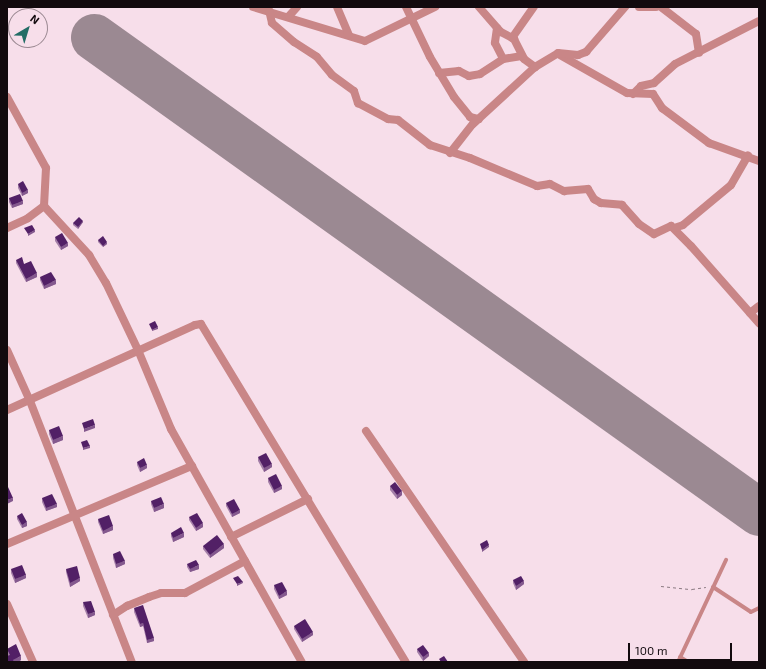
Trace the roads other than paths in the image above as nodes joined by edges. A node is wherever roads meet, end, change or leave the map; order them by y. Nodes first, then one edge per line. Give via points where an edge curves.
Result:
1 (253, 7) edge
2 (297, 7) edge
3 (337, 7) edge
4 (406, 7) edge
5 (435, 7) edge
6 (479, 7) edge
7 (534, 7) edge
8 (625, 7) edge
9 (639, 7) edge
10 (656, 7) edge
11 (661, 7) edge
12 (269, 10) junction
13 (289, 16) junction
14 (412, 20) junction
15 (759, 21) edge
16 (497, 28) junction
17 (349, 36) junction
18 (512, 38) junction
19 (558, 53) junction
20 (699, 53) junction
21 (522, 56) junction
22 (503, 59) junction
23 (535, 67) junction
24 (439, 73) junction
25 (633, 94) junction
26 (7, 97) edge
27 (474, 120) junction
28 (450, 153) junction
29 (746, 159) junction
30 (759, 161) edge
31 (44, 206) junction
32 (7, 228) edge
33 (674, 228) junction
34 (759, 306) edge
35 (750, 313) junction
36 (759, 323) edge
37 (7, 350) edge
38 (138, 350) junction
39 (30, 401) junction
40 (7, 410) edge
41 (366, 431) dead end
42 (192, 466) junction
43 (308, 500) junction
44 (73, 516) junction
45 (231, 537) junction
46 (7, 544) edge
47 (726, 560) dead end
48 (245, 561) junction
49 (713, 586) junction
50 (7, 604) edge
51 (759, 608) edge
52 (113, 615) junction
53 (680, 657) junction
54 (33, 662) edge
55 (132, 662) edge
56 (302, 662) edge
57 (406, 662) edge
58 (524, 662) edge
59 (678, 662) edge
60 (688, 662) edge

1 - 12 street
2 - 13 street
3 - 17 street
4 - 14 street
5 - 14 street
6 - 16 street
7 - 18 street
8 - 19 street via 586,52 578,55
9 - 10 street
11 - 20 street via 696,34
12 - 13 street
12 - 28 street via 272,23 317,57 332,75 354,91 358,103 388,119 398,120 430,145
13 - 17 street
14 - 17 street via 368,41
14 - 24 street
15 - 20 street
16 - 18 street
16 - 22 street via 496,43
18 - 21 street
19 - 23 street
19 - 25 street
20 - 25 street via 675,64 654,83 641,86
21 - 22 street
21 - 23 street
22 - 24 street via 480,74 469,76 459,70
23 - 27 street
24 - 27 street
25 - 29 street via 653,94 662,108 709,143
26 - 31 street via 46,168
27 - 28 street
28 - 33 street via 470,158 537,186 550,184 564,191 588,189 594,199 622,205 639,224 654,234 668,226
29 - 30 street
29 - 33 street via 731,185 683,225
31 - 32 street via 28,218
31 - 38 street via 89,255
33 - 35 street
34 - 35 street
35 - 36 street
37 - 39 street
38 - 39 street
38 - 42 street via 171,429
38 - 43 street via 194,324 202,324
39 - 40 street
39 - 44 street
41 - 58 street
42 - 44 street
42 - 45 street
43 - 45 street
43 - 57 street
44 - 46 street
44 - 52 street
45 - 48 street
47 - 49 lane
48 - 52 street via 185,593 161,593 127,606
48 - 56 street
49 - 51 lane via 751,612
49 - 53 lane
50 - 54 street
52 - 55 street
53 - 59 lane
53 - 60 lane

